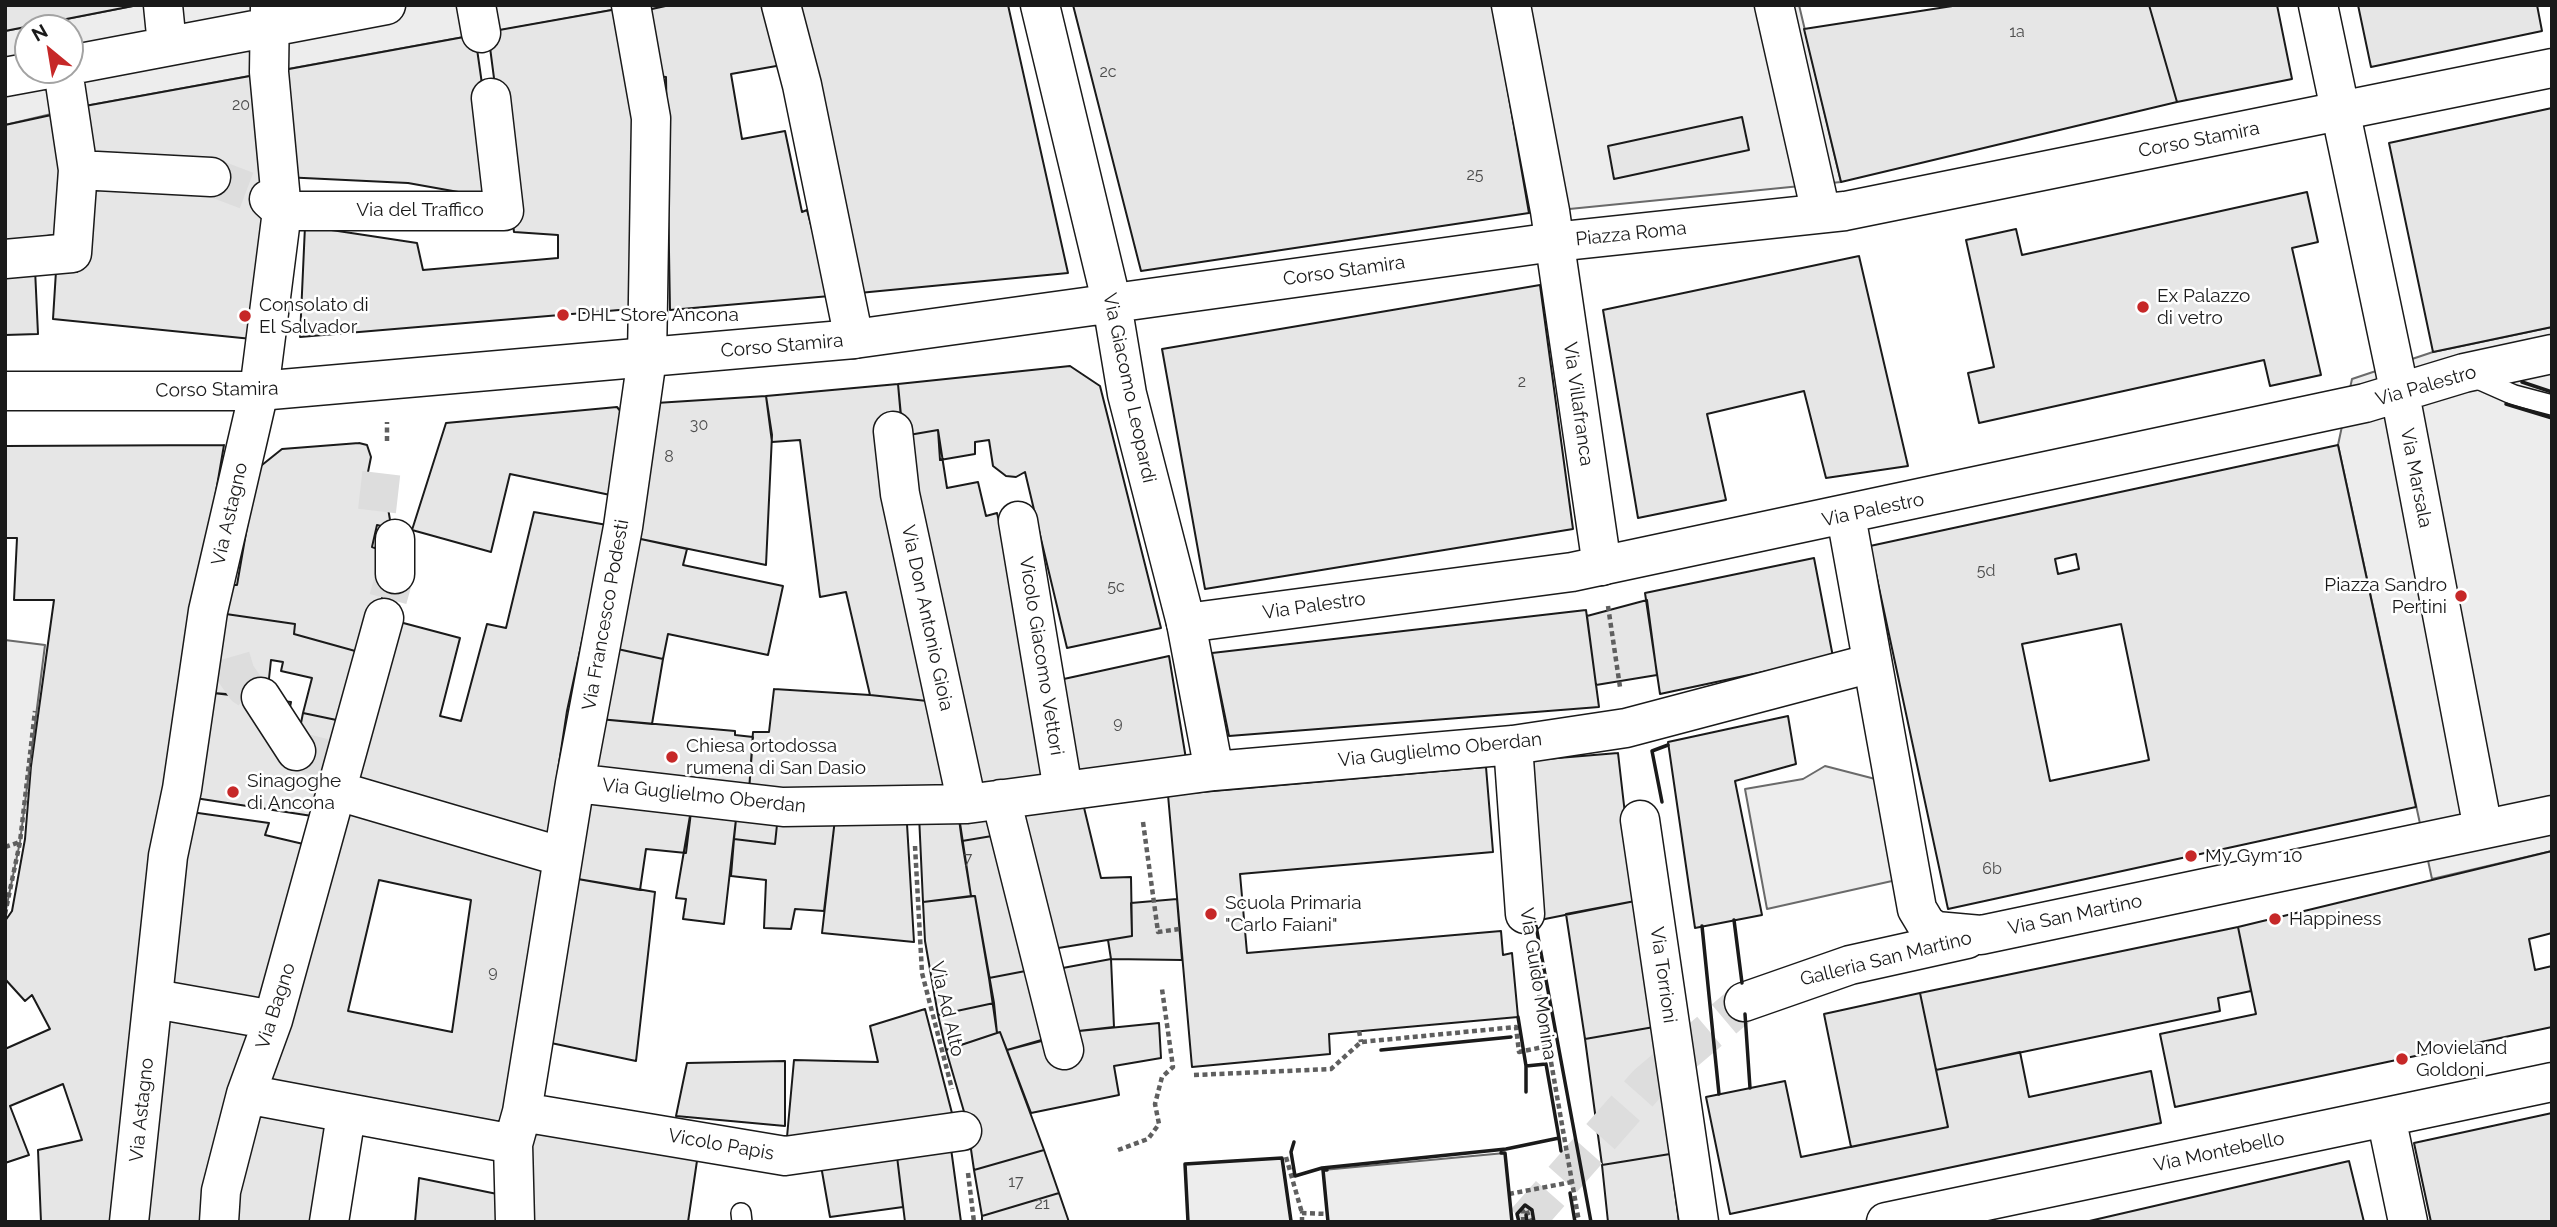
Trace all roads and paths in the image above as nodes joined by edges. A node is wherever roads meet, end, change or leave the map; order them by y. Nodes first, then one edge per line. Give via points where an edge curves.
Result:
1 (163, 5) edge
2 (386, 5) edge
3 (781, 5) edge
4 (1040, 5) edge
5 (1511, 5) edge
6 (1774, 5) edge
7 (2318, 5) edge
8 (633, 8) edge
9 (270, 17) edge
10 (167, 45) junction
11 (84, 62) edge
12 (2552, 68) edge
13 (65, 84) edge
14 (491, 98) dead end
15 (2341, 111) junction
16 (78, 170) junction
17 (211, 177) tunnel mouth
18 (275, 205) junction
19 (1833, 212) junction
20 (1554, 242) junction
21 (5, 259) edge
22 (1112, 304) junction
23 (854, 340) junction
24 (2552, 354) edge
25 (647, 358) junction
26 (2464, 373) junction
27 (5, 391) edge
28 (259, 391) junction
29 (2400, 394) junction
30 (2552, 405) edge
31 (893, 431) dead end
32 (1846, 516) junction
33 (1018, 522) dead end
34 (1602, 566) junction
35 (384, 618) tunnel mouth
36 (1186, 623) junction
37 (1872, 663) junction
38 (261, 697) tunnel mouth
39 (35, 711) dead end
40 (1626, 728) junction
41 (1513, 745) junction
42 (296, 751) tunnel mouth
43 (340, 771) junction
44 (1214, 771) junction
45 (1137, 781) junction
46 (575, 783) junction
47 (1063, 790) junction
48 (984, 802) junction
49 (913, 807) junction
50 (2552, 814) edge
51 (1640, 820) dead end
52 (2483, 829) junction
53 (20, 842) junction
54 (5, 847) edge
55 (563, 857) junction
56 (1917, 909) junction
57 (5, 914) edge
58 (1525, 914) joint
59 (1179, 929) dead end
60 (1981, 935) junction
61 (1162, 989) dead end
62 (155, 999) junction
63 (273, 1020) junction
64 (1359, 1031) dead end
65 (1361, 1042) junction
66 (1548, 1046) junction
67 (1064, 1050) dead end
68 (1194, 1075) dead end
69 (2552, 1083) edge
70 (246, 1094) junction
71 (346, 1115) junction
72 (2386, 1117) junction
73 (518, 1128) junction
74 (962, 1131) joint
75 (1118, 1150) dead end
76 (1286, 1157) dead end
77 (1572, 1182) junction
78 (1509, 1194) dead end
79 (1302, 1213) junction
80 (1328, 1214) dead end
81 (1935, 1217) edge
82 (129, 1222) edge
83 (219, 1222) edge
84 (329, 1222) edge
85 (515, 1222) edge
86 (1303, 1222) edge
87 (1523, 1222) edge
88 (1531, 1222) edge
89 (1579, 1222) edge
90 (1699, 1222) edge
91 (1886, 1222) edge
92 (2408, 1222) edge

1 - 10 street
2 - 9 street
3 - 23 street via 803,85
4 - 22 street, Via Giacomo Leopardi
5 - 20 street, Piazza Roma
6 - 19 street
7 - 15 street, Via Marsala
8 - 25 street, Via Francesco Podesti via 651,118
9 - 10 street
9 - 18 street, Via Astagno
10 - 11 street
12 - 15 street, Corso Stamira
13 - 16 street
14 - 18 street, Via del Traffico via 505,211
15 - 19 street, Corso Stamira
15 - 29 street, Via Marsala
16 - 17 street
16 - 21 street via 72,253
18 - 28 street, Via Astagno
19 - 20 street, Piazza Roma
20 - 22 street, Corso Stamira
20 - 34 street, Via Villafranca
22 - 23 street, Corso Stamira
22 - 36 street, Via Giacomo Leopardi via 1127,394
23 - 25 street, Corso Stamira
24 - 26 street, Via Palestro
25 - 28 street, Corso Stamira
25 - 46 street, Via Francesco Podesti via 623,527
26 - 29 street, Via Palestro
26 - 30 lane via 2514,395
27 - 28 street, Corso Stamira
28 - 62 street, Via Astagno via 208,611 168,856
29 - 32 street, Via Palestro
29 - 52 street, Via Marsala
31 - 48 street, Via Don Antonio Gioia via 900,494
32 - 34 street, Via Palestro
32 - 37 street
33 - 47 street, Vicolo Giacomo Vettori
34 - 36 street, Via Palestro
34 - 40 path
35 - 43 street, Via Bagno
36 - 44 street, Via Giacomo Leopardi
37 - 40 street, Via Guglielmo Oberdan
37 - 56 street
38 - 42 street
39 - 53 path
40 - 41 street, Via Guglielmo Oberdan
41 - 44 street, Via Guglielmo Oberdan
41 - 58 street, Via Guido Monina
43 - 55 street
43 - 63 street, Via Bagno
44 - 45 street, Via Guglielmo Oberdan
45 - 47 street, Via Guglielmo Oberdan
45 - 59 path via 1158,932
46 - 49 street, Via Guglielmo Oberdan via 783,807
46 - 55 street, Via Francesco Podesti
47 - 48 street, Via Guglielmo Oberdan
48 - 49 street, Via Guglielmo Oberdan
48 - 67 street
49 - 74 path, Via Ad Alto via 922,972
50 - 52 street, Via San Martino
51 - 90 street, Via Torrioni
52 - 60 street, Via San Martino
53 - 54 path
53 - 57 path
55 - 73 street, Via Francesco Podesti
56 - 60 street, Via San Martino via 1936,930
56 - 60 street, Galleria San Martino via 1903,928 1817,954 1781,971 1744,1002 1850,965
58 - 66 path, Via Guido Monina
61 - 75 path via 1173,1067 1163,1077 1155,1104 1159,1124 1148,1139
62 - 63 street
62 - 82 street, Via Astagno
63 - 70 street, Via Bagno
64 - 65 path
65 - 66 path via 1516,1027 1519,1052
65 - 68 path via 1331,1069
66 - 77 path, Via Guido Monina
69 - 72 street, Via Montebello
70 - 71 street, Vicolo Papis
70 - 83 street, Via Bagno via 221,1191
71 - 73 street, Vicolo Papis
71 - 84 street
72 - 81 street, Via Montebello
72 - 92 street
73 - 74 street, Vicolo Papis via 785,1156
73 - 85 street, Via Francesco Podesti
76 - 79 path
77 - 78 path
77 - 89 path, Via Guido Monina
79 - 80 path
79 - 86 path
81 - 91 street, Via Montebello
87 - 88 path via 1526,1209

